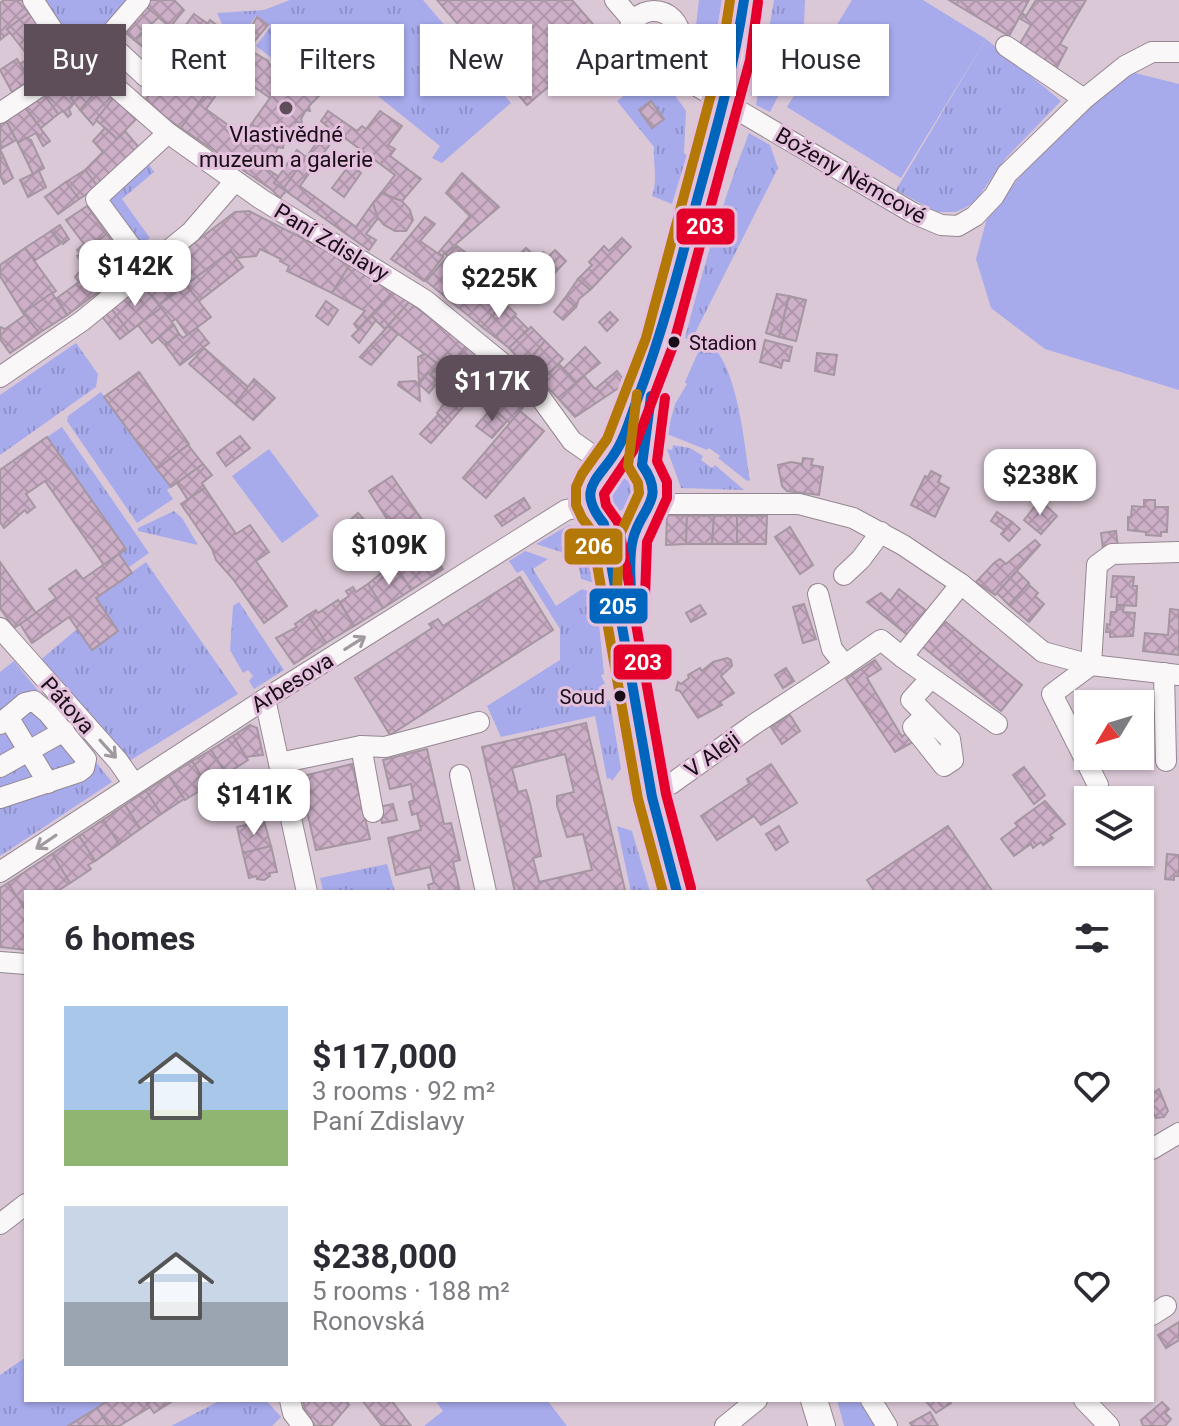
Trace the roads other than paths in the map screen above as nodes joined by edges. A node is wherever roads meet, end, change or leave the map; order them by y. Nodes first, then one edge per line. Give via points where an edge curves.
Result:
1 (33, 0) edge
2 (140, 0) edge
3 (615, 0) edge
4 (682, 0) edge
5 (744, 0) edge
6 (633, 21) junction
7 (676, 22) joint
8 (49, 24) edge
9 (120, 24) edge
10 (632, 24) edge
11 (1006, 46) dead end
12 (126, 51) edge
13 (1179, 52) edge
14 (142, 72) edge
15 (26, 96) edge
16 (126, 96) edge
17 (714, 96) edge
18 (1084, 99) junction
19 (0, 113) edge
20 (168, 133) junction
21 (235, 181) junction
22 (141, 271) junction
23 (659, 342) junction
24 (0, 377) edge
25 (609, 462) junction
26 (642, 465) junction
27 (598, 514) junction
28 (645, 514) junction
29 (881, 532) junction
30 (1179, 552) edge
31 (844, 575) dead end
32 (961, 584) junction
33 (818, 594) dead end
34 (0, 628) edge
35 (629, 653) junction
36 (902, 657) junction
37 (845, 665) junction
38 (1091, 665) junction
39 (1171, 674) edge
40 (931, 678) junction
41 (265, 699) junction
42 (926, 715) dead end
43 (4, 720) edge
44 (479, 722) dead end
45 (997, 724) dead end
46 (64, 731) junction
47 (361, 746) junction
48 (30, 751) junction
49 (1166, 761) dead end
50 (279, 763) junction
51 (0, 767) edge
52 (460, 775) dead end
53 (48, 783) junction
54 (134, 784) junction
55 (671, 784) dead end
56 (1098, 785) dead end
57 (0, 798) edge
58 (373, 812) dead end
59 (0, 872) edge
60 (307, 890) edge
61 (486, 890) edge
62 (676, 890) edge
63 (0, 962) edge
64 (24, 964) edge
65 (1179, 1133) edge
66 (1154, 1148) edge
67 (24, 1206) edge
68 (0, 1224) edge
69 (290, 1402) edge
70 (755, 1402) edge
71 (815, 1402) edge
72 (872, 1402) edge
73 (1086, 1402) edge
74 (303, 1426) edge
75 (725, 1426) edge
76 (822, 1426) edge
77 (887, 1426) edge
78 (1109, 1426) edge

1 - 8 street, Paní Zdislavy
2 - 9 street
3 - 6 street
4 - 7 street
5 - 23 main road, bridge via 736,56
6 - 7 street via 654,10
6 - 10 street, Boženy Němcové
11 - 18 street
12 - 14 street
13 - 18 street, Boženy Němcové via 1152,52
15 - 19 street
16 - 20 street, Paní Zdislavy
17 - 18 street, Boženy Němcové via 913,213 958,226 975,216 1007,174
20 - 21 street, Paní Zdislavy
20 - 22 street via 96,199
21 - 22 street via 191,232
21 - 25 street, Paní Zdislavy via 425,300 535,390 572,441
22 - 24 street via 82,321
23 - 25 main road via 627,431
23 - 26 main road
25 - 26 main road via 627,458
25 - 27 main road via 592,484
26 - 28 main road via 652,484
27 - 28 main road via 618,530
27 - 35 main road
41 -> 27 street, Arbesova via 566,510
28 - 29 street via 799,504 853,518
28 - 35 main road via 631,556
29 - 31 street
29 - 32 street
30 - 38 street via 1112,554 1097,565
32 - 36 street
32 - 38 street via 1043,652
33 - 37 street via 832,649
34 -> 54 street, Pátova
35 - 62 main road via 652,797
36 - 37 street, V Aleji via 881,640
36 - 40 street
37 - 55 street, V Aleji
38 - 39 street
38 - 56 street via 1052,694
39 - 49 street
40 - 42 street via 911,700
40 - 45 street
41 - 50 street
41 - 54 street, Arbesova
43 - 46 street via 34,701
43 - 48 street
44 - 47 street via 385,747
46 - 48 street
46 - 53 street via 86,759 84,768
47 - 50 street
47 - 58 street
48 - 51 street
48 - 53 street
50 - 60 street
52 - 61 street
53 - 57 street
54 -> 59 street, Arbesova
63 - 64 street
65 - 66 street
67 - 68 street
69 - 74 street
70 - 75 street
71 - 76 main road
72 - 77 street
73 - 78 street

